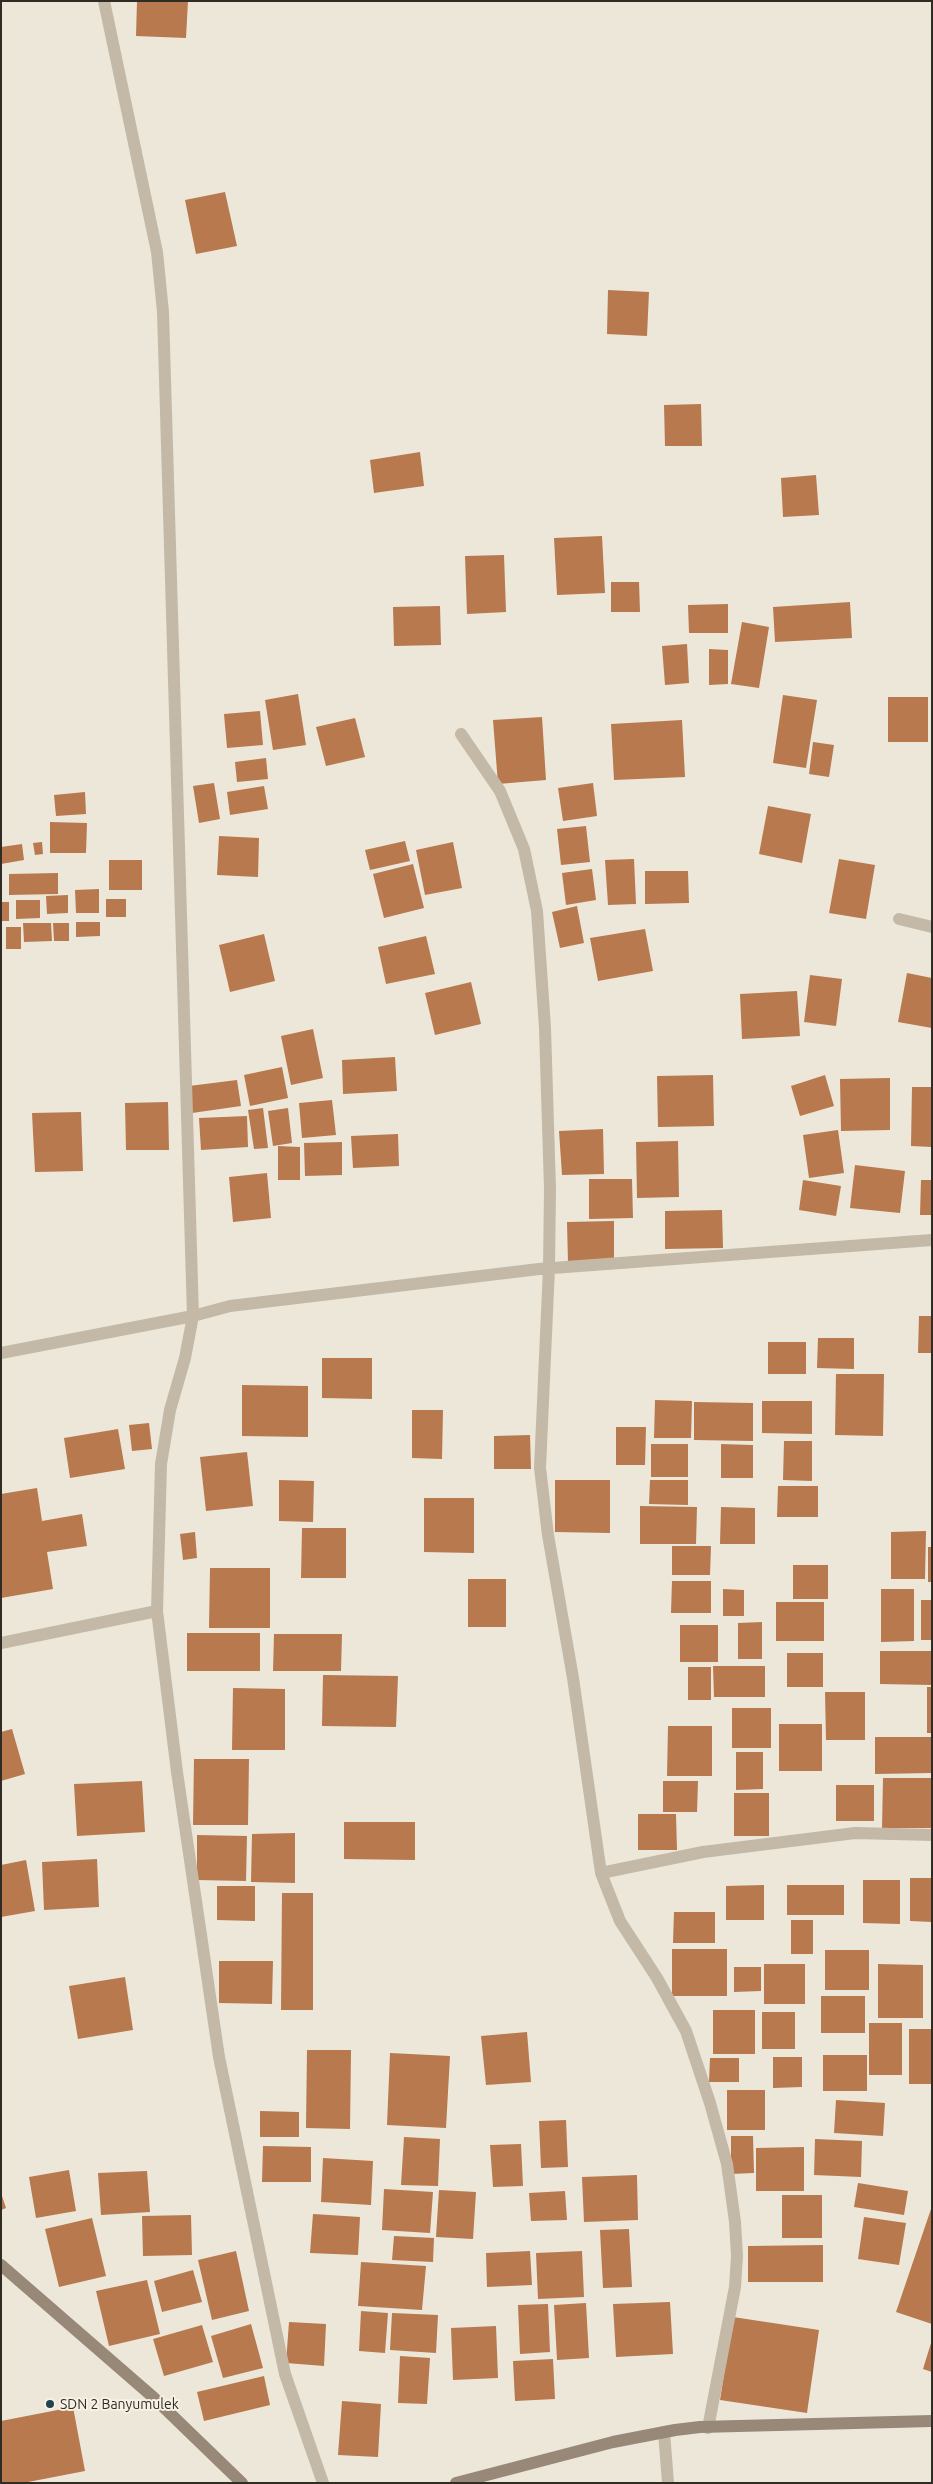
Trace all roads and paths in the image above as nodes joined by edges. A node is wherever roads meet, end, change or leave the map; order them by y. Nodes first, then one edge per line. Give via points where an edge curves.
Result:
1 (104, 1) edge
2 (461, 734) dead end
3 (899, 919) dead end
4 (932, 927) edge
5 (932, 1240) edge
6 (538, 1269) junction
7 (193, 1316) junction
8 (1, 1353) edge
9 (157, 1611) junction
10 (1, 1643) edge
11 (932, 1835) edge
12 (601, 1873) junction
13 (1, 2264) edge
14 (932, 2421) edge
15 (704, 2427) junction
16 (670, 2431) junction
17 (242, 2483) edge
18 (323, 2483) edge
19 (456, 2483) edge
20 (668, 2483) edge

1 - 7 street via 157,252 163,312
2 - 6 street via 500,791 524,849 537,911 546,1038 550,1189
3 - 4 street
5 - 6 street
6 - 7 street via 230,1306
6 - 12 street via 540,1468
7 - 8 street
7 - 9 street via 170,1410 161,1464
9 - 10 street
9 - 18 street via 219,2057 285,2374
11 - 12 street via 855,1833 703,1852
12 - 15 street via 620,1921 686,2031 727,2164 736,2222 735,2287
13 - 17 main road via 153,2397
14 - 15 main road
15 - 16 main road
16 - 19 main road via 612,2442
16 - 20 street

